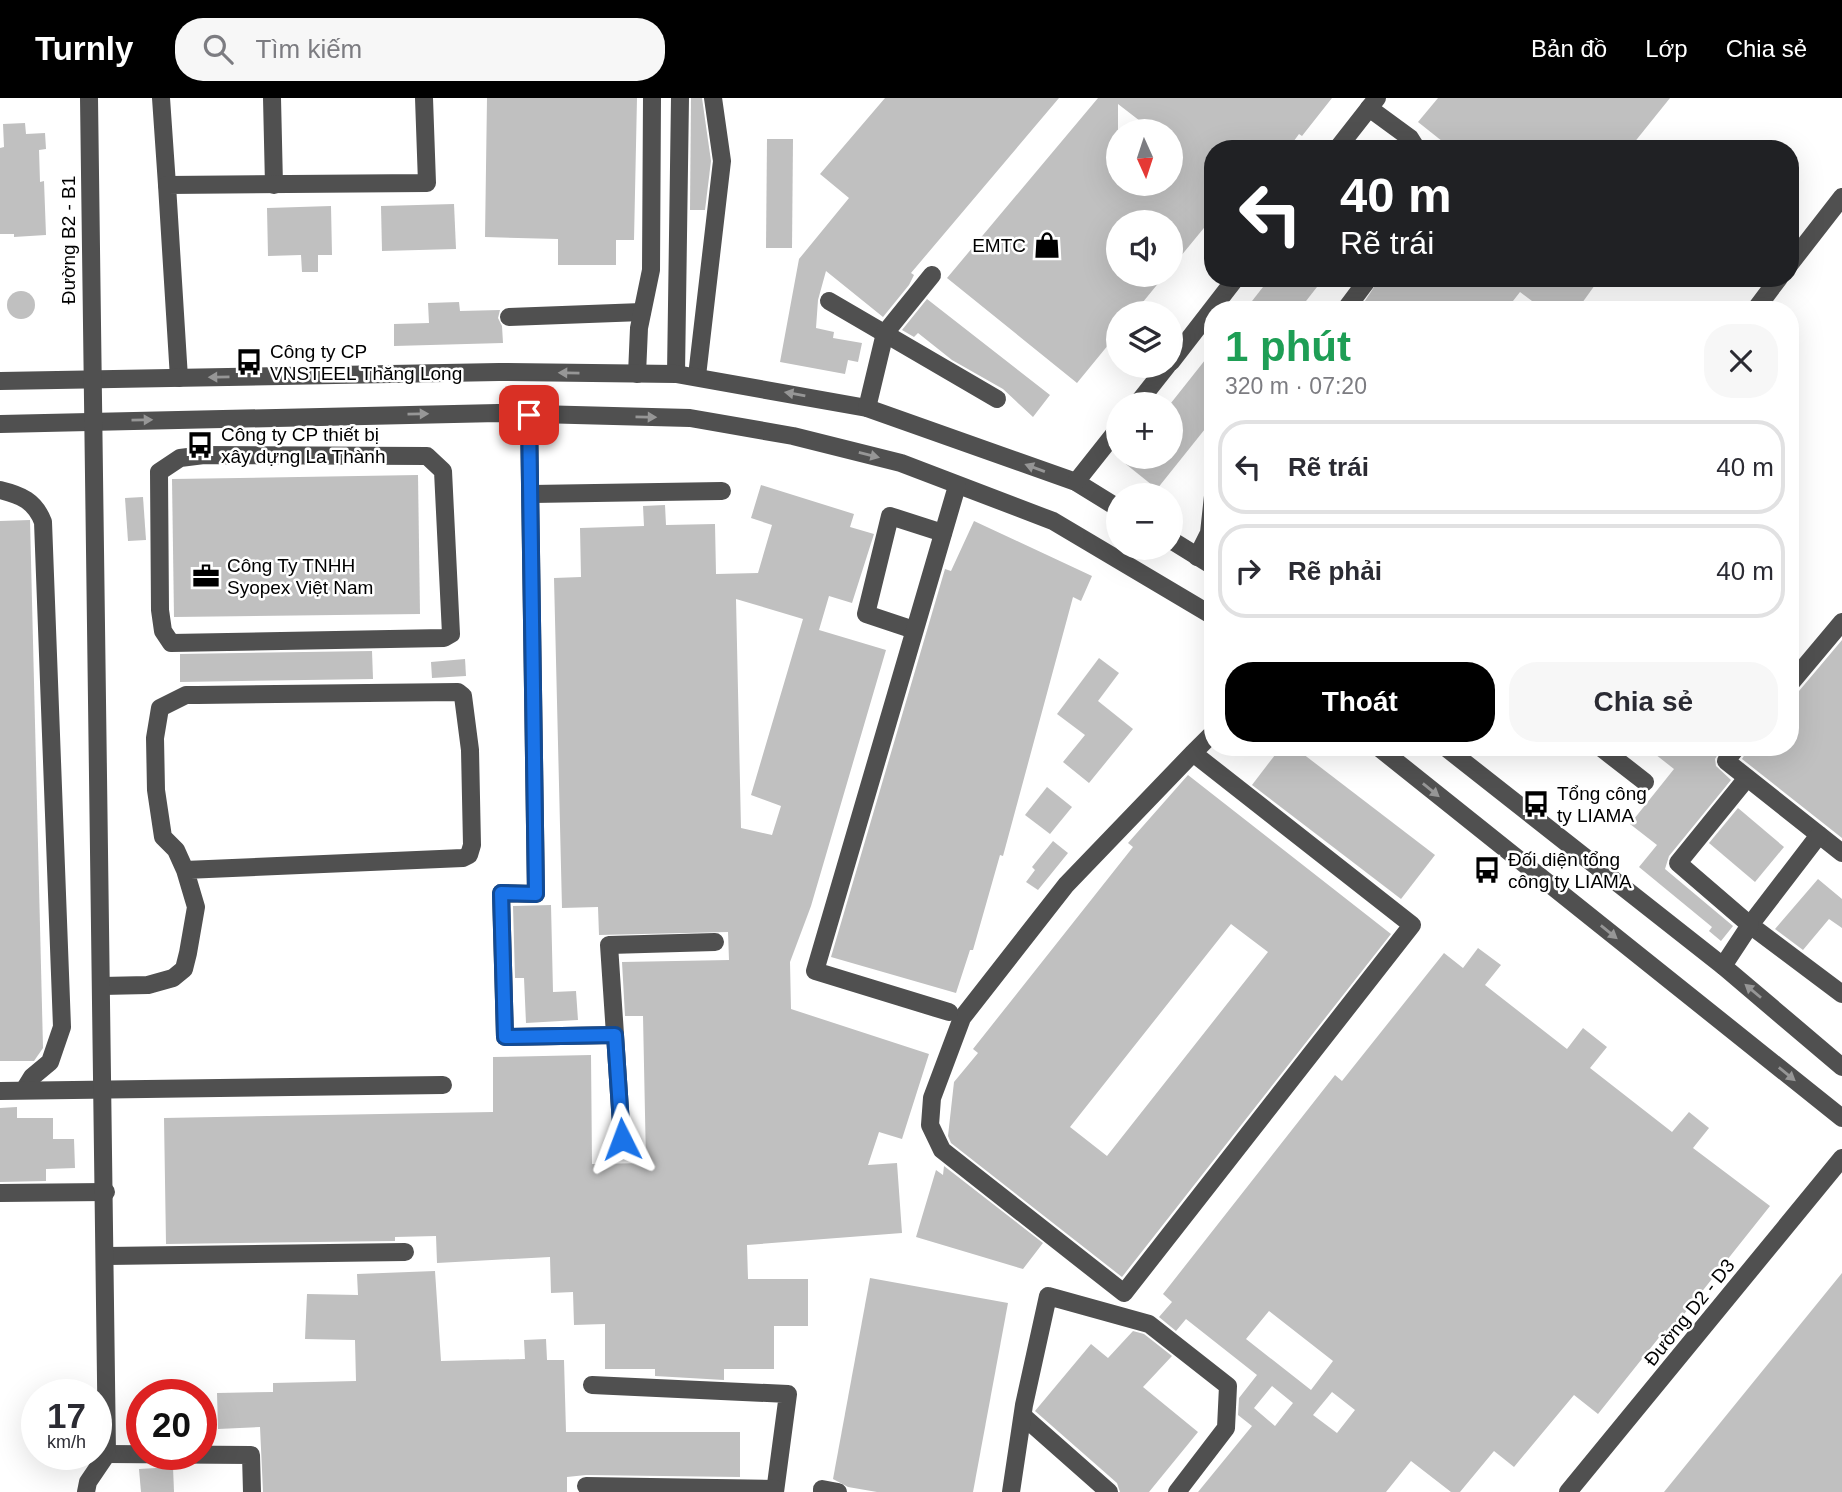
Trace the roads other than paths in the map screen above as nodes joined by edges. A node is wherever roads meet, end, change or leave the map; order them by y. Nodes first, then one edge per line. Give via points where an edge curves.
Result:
1 (89, 98) edge
2 (161, 98) edge
3 (272, 98) edge
4 (425, 98) edge
5 (652, 98) edge
6 (680, 98) edge
7 (713, 98) edge
8 (1373, 103) edge
9 (1344, 140) edge
10 (1411, 140) edge
11 (167, 185) junction
12 (274, 185) junction
13 (1842, 197) edge
14 (1799, 252) edge
15 (932, 275) dead end
16 (1229, 287) edge
17 (829, 301) dead end
18 (1218, 301) edge
19 (642, 312) junction
20 (509, 317) dead end
21 (1204, 319) edge
22 (885, 333) junction
23 (1183, 346) edge
24 (637, 374) junction
25 (676, 374) junction
26 (697, 376) junction
27 (179, 378) junction
28 (1158, 378) edge
29 (0, 381) edge
30 (90, 381) junction
31 (1146, 392) edge
32 (997, 399) dead end
33 (867, 408) junction
34 (529, 415) junction
35 (92, 421) junction
36 (0, 424) edge
37 (1106, 444) edge
38 (443, 471) joint
39 (1076, 482) junction
40 (957, 486) junction
41 (0, 490) edge
42 (722, 491) dead end
43 (532, 494) junction
44 (1106, 501) edge
45 (943, 533) junction
46 (1204, 543) edge
47 (1183, 547) edge
48 (1197, 556) junction
49 (1204, 560) edge
50 (1204, 611) edge
51 (1842, 622) edge
52 (914, 630) junction
53 (1799, 673) edge
54 (1204, 742) edge
55 (1193, 753) junction
56 (1389, 756) edge
57 (1456, 756) edge
58 (1612, 756) edge
59 (1730, 756) edge
60 (1747, 778) junction
61 (1645, 782) dead end
62 (1819, 835) junction
63 (1842, 853) edge
64 (185, 870) junction
65 (1750, 925) junction
66 (715, 942) dead end
67 (1723, 966) junction
68 (102, 986) junction
69 (1842, 994) edge
70 (949, 1012) dead end
71 (615, 1035) junction
72 (1842, 1067) edge
73 (443, 1084) dead end
74 (104, 1088) junction
75 (24, 1090) junction
76 (0, 1091) edge
77 (1842, 1118) edge
78 (622, 1139) dead end
79 (1842, 1158) edge
80 (106, 1192) junction
81 (0, 1194) edge
82 (405, 1252) dead end
83 (107, 1255) junction
84 (107, 1379) edge
85 (592, 1385) dead end
86 (1023, 1416) junction
87 (112, 1454) edge
88 (96, 1470) edge
89 (586, 1486) dead end
90 (775, 1491) edge
91 (86, 1492) edge
92 (251, 1492) edge
93 (822, 1492) edge
94 (838, 1492) edge
95 (1010, 1492) edge
96 (1109, 1492) edge
97 (1177, 1492) edge
98 (1567, 1492) edge

1 - 30 street, Đường B2 - B1
2 - 11 street
3 - 12 street
4 - 12 street via 427,183
5 - 19 street via 650,270
6 - 25 street
7 - 26 street via 722,161
8 - 9 street
8 - 10 street
11 - 12 street
11 - 27 street
13 - 14 street
15 - 22 street
16 - 18 street
17 - 22 street
19 - 20 street
19 - 24 street
21 - 23 street
22 - 32 street
22 - 33 street
24 - 25 street
24 -> 27 street
25 - 26 street
33 -> 26 street
27 - 30 street
28 - 31 street
29 - 30 street
30 - 35 street, Đường B2 - B1
39 -> 33 street
35 -> 34 street
34 -> 40 street via 690,418 793,436 901,463
34 - 43 street
35 - 36 street
35 - 68 street, Đường B2 - B1
37 - 39 street
38 - 38 street via 451,634 444,638 171,643 163,631 159,472 170,463 204,455 428,456
39 - 44 street
40 - 45 street
40 - 50 street via 1052,521
41 - 75 street via 27,499 37,507 43,522 62,1027 50,1062
42 - 43 street
43 - 71 street via 536,894 501,893 505,1037
45 - 52 street
45 - 52 street via 890,516 866,614
46 - 48 street
47 - 48 street
48 - 49 street
51 - 53 street
52 - 70 street via 816,971
54 - 55 street
55 - 55 street via 1412,925 1124,1293 942,1150 930,1125 932,1098 962,1018 1066,885
56 -> 77 street
57 - 67 street
58 - 61 street
59 - 60 street via 1726,761
60 - 62 street
60 - 65 street via 1678,863
62 - 63 street
62 - 65 street
64 - 64 street via 469,855 470,750 463,696 458,692 186,695 160,708 155,762 163,837 176,850
64 - 68 street via 196,907 184,969 173,978 148,985
65 - 67 street
65 - 69 street
66 - 71 street via 609,945
72 -> 67 street
68 - 74 street, Đường B2 - B1
71 - 78 street
73 - 74 street
74 - 75 street
74 - 80 street, Đường B2 - B1
75 - 76 street
79 - 98 street, Đường D2 - D3
80 - 81 street
80 - 83 street, Đường B2 - B1
82 - 83 street
83 - 84 street, Đường B2 - B1
85 - 90 street via 789,1394
86 - 95 street
86 - 96 street
86 - 97 street via 1048,1296 1149,1324 1228,1387 1226,1427
87 - 92 street via 251,1455
88 - 91 street
89 - 90 street
93 - 94 street

